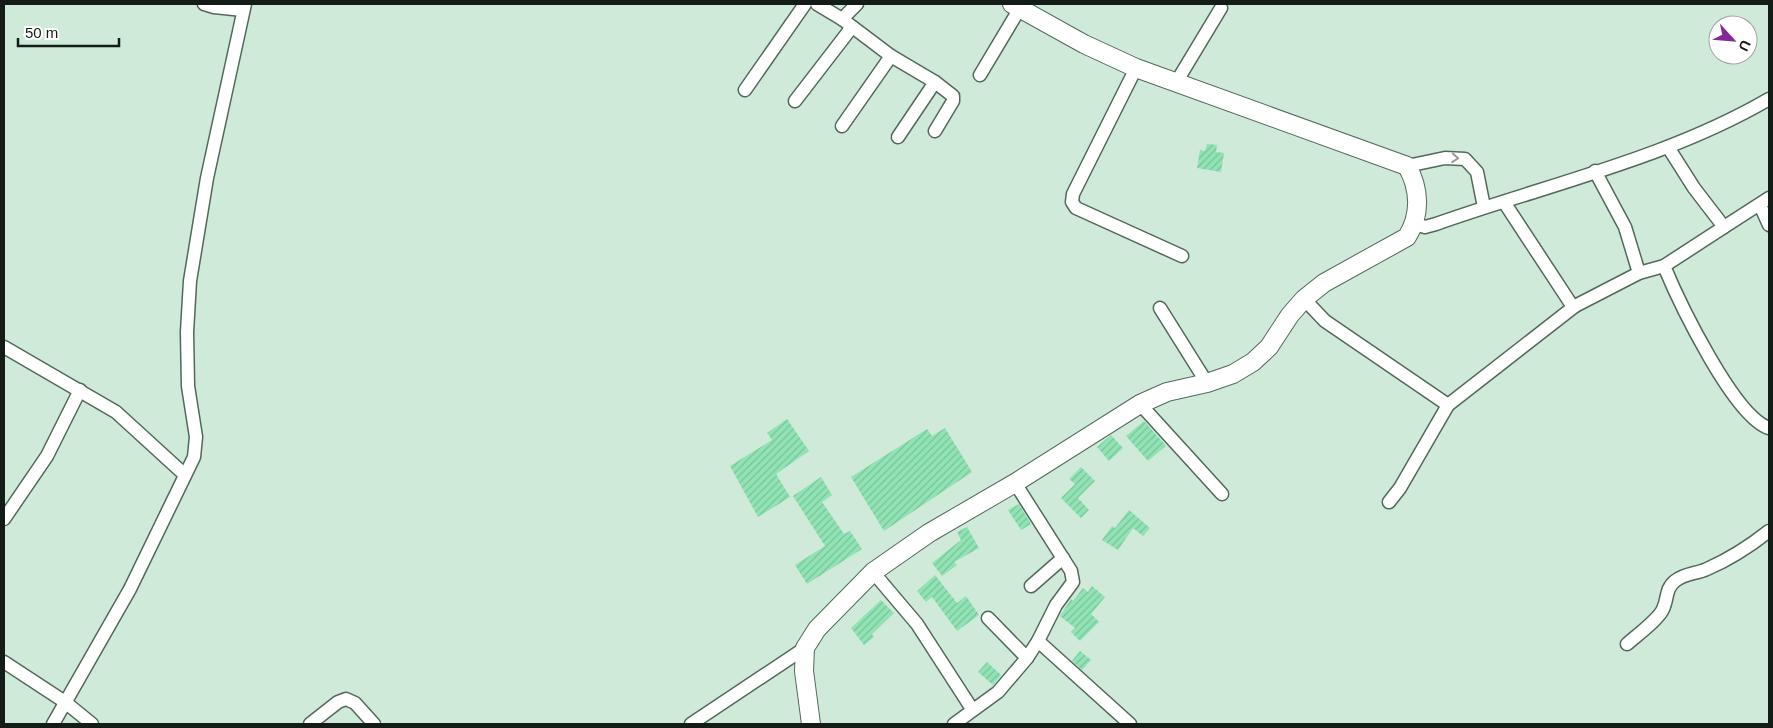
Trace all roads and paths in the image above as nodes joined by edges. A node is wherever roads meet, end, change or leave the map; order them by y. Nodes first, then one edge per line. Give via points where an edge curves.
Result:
1 (204, 4) edge
2 (805, 4) edge
3 (818, 4) edge
4 (857, 4) edge
5 (1016, 6) edge
6 (244, 7) edge
7 (1221, 8) dead end
8 (847, 23) junction
9 (892, 56) junction
10 (1136, 68) junction
11 (980, 75) dead end
12 (1177, 81) junction
13 (934, 82) junction
14 (745, 90) dead end
15 (1769, 99) edge
16 (795, 101) dead end
17 (842, 126) dead end
18 (935, 131) dead end
19 (898, 137) dead end
20 (1668, 147) junction
21 (1407, 166) junction
22 (1595, 171) junction
23 (1504, 202) junction
24 (1765, 202) edge
25 (1484, 207) junction
26 (1415, 224) junction
27 (1769, 225) edge
28 (1724, 227) junction
29 (1182, 256) dead end
30 (1664, 266) junction
31 (1638, 273) junction
32 (1304, 299) junction
33 (1575, 306) junction
34 (1160, 308) dead end
35 (4, 347) edge
36 (1207, 384) junction
37 (80, 390) junction
38 (1140, 404) junction
39 (1448, 405) junction
40 (1769, 428) edge
41 (185, 475) junction
42 (1015, 483) junction
43 (1222, 494) dead end
44 (1388, 502) dead end
45 (4, 519) edge
46 (1769, 531) edge
47 (1063, 558) junction
48 (873, 572) junction
49 (1031, 586) dead end
50 (988, 618) dead end
51 (1038, 641) junction
52 (1627, 644) dead end
53 (805, 648) junction
54 (1027, 658) junction
55 (4, 662) edge
56 (65, 702) junction
57 (972, 708) junction
58 (53, 724) edge
59 (92, 724) edge
60 (310, 724) edge
61 (374, 724) edge
62 (692, 724) edge
63 (811, 724) edge
64 (954, 724) edge
65 (1130, 724) edge

1 - 6 street
2 - 14 street
3 - 8 street
4 - 8 street
5 - 10 street via 1084,44
5 - 11 street
6 - 41 street via 207,178 190,281 188,386 196,437 194,457
7 - 12 street
8 - 9 street
8 - 16 street
9 - 13 street
9 - 17 street
10 - 12 street
10 - 29 street via 1073,194 1072,202 1076,208
12 - 21 street
13 - 18 street via 953,96
13 - 19 street
15 - 20 street via 1744,114
20 - 22 street
20 - 28 street
21 -> 25 street via 1445,158 1465,159 1478,172
21 - 26 street via 1414,179 1418,210
22 - 23 street
22 - 31 street via 1625,227
23 - 25 street
23 - 33 street
24 - 27 street
24 - 28 street
25 - 26 street via 1425,228
26 - 32 street via 1407,237 1324,283
28 - 30 street
30 - 31 street
30 - 40 street via 1724,381 1760,424
31 - 33 street
32 - 36 street via 1269,347 1253,362
32 - 39 street via 1325,321
33 - 39 street
34 - 36 street
35 - 37 street
36 - 38 street via 1167,392
37 - 41 street via 116,412
37 - 45 street via 47,456
38 - 42 street
38 - 43 street
39 - 44 street via 1400,488
41 - 56 street via 130,589
42 - 47 street
42 - 48 street via 929,533
46 - 52 street via 1747,548 1674,582 1666,594 1663,610
47 - 49 street
47 - 51 street via 1073,575 1073,582 1056,605
48 - 53 street via 817,630
48 - 57 street via 917,624
50 - 54 street
51 - 54 street
51 - 65 street
53 - 62 street
53 - 63 street via 804,671
54 - 57 street via 998,692
55 - 56 street
56 - 58 street
56 - 59 street
57 - 64 street
60 - 61 street via 338,702 346,700 355,703

